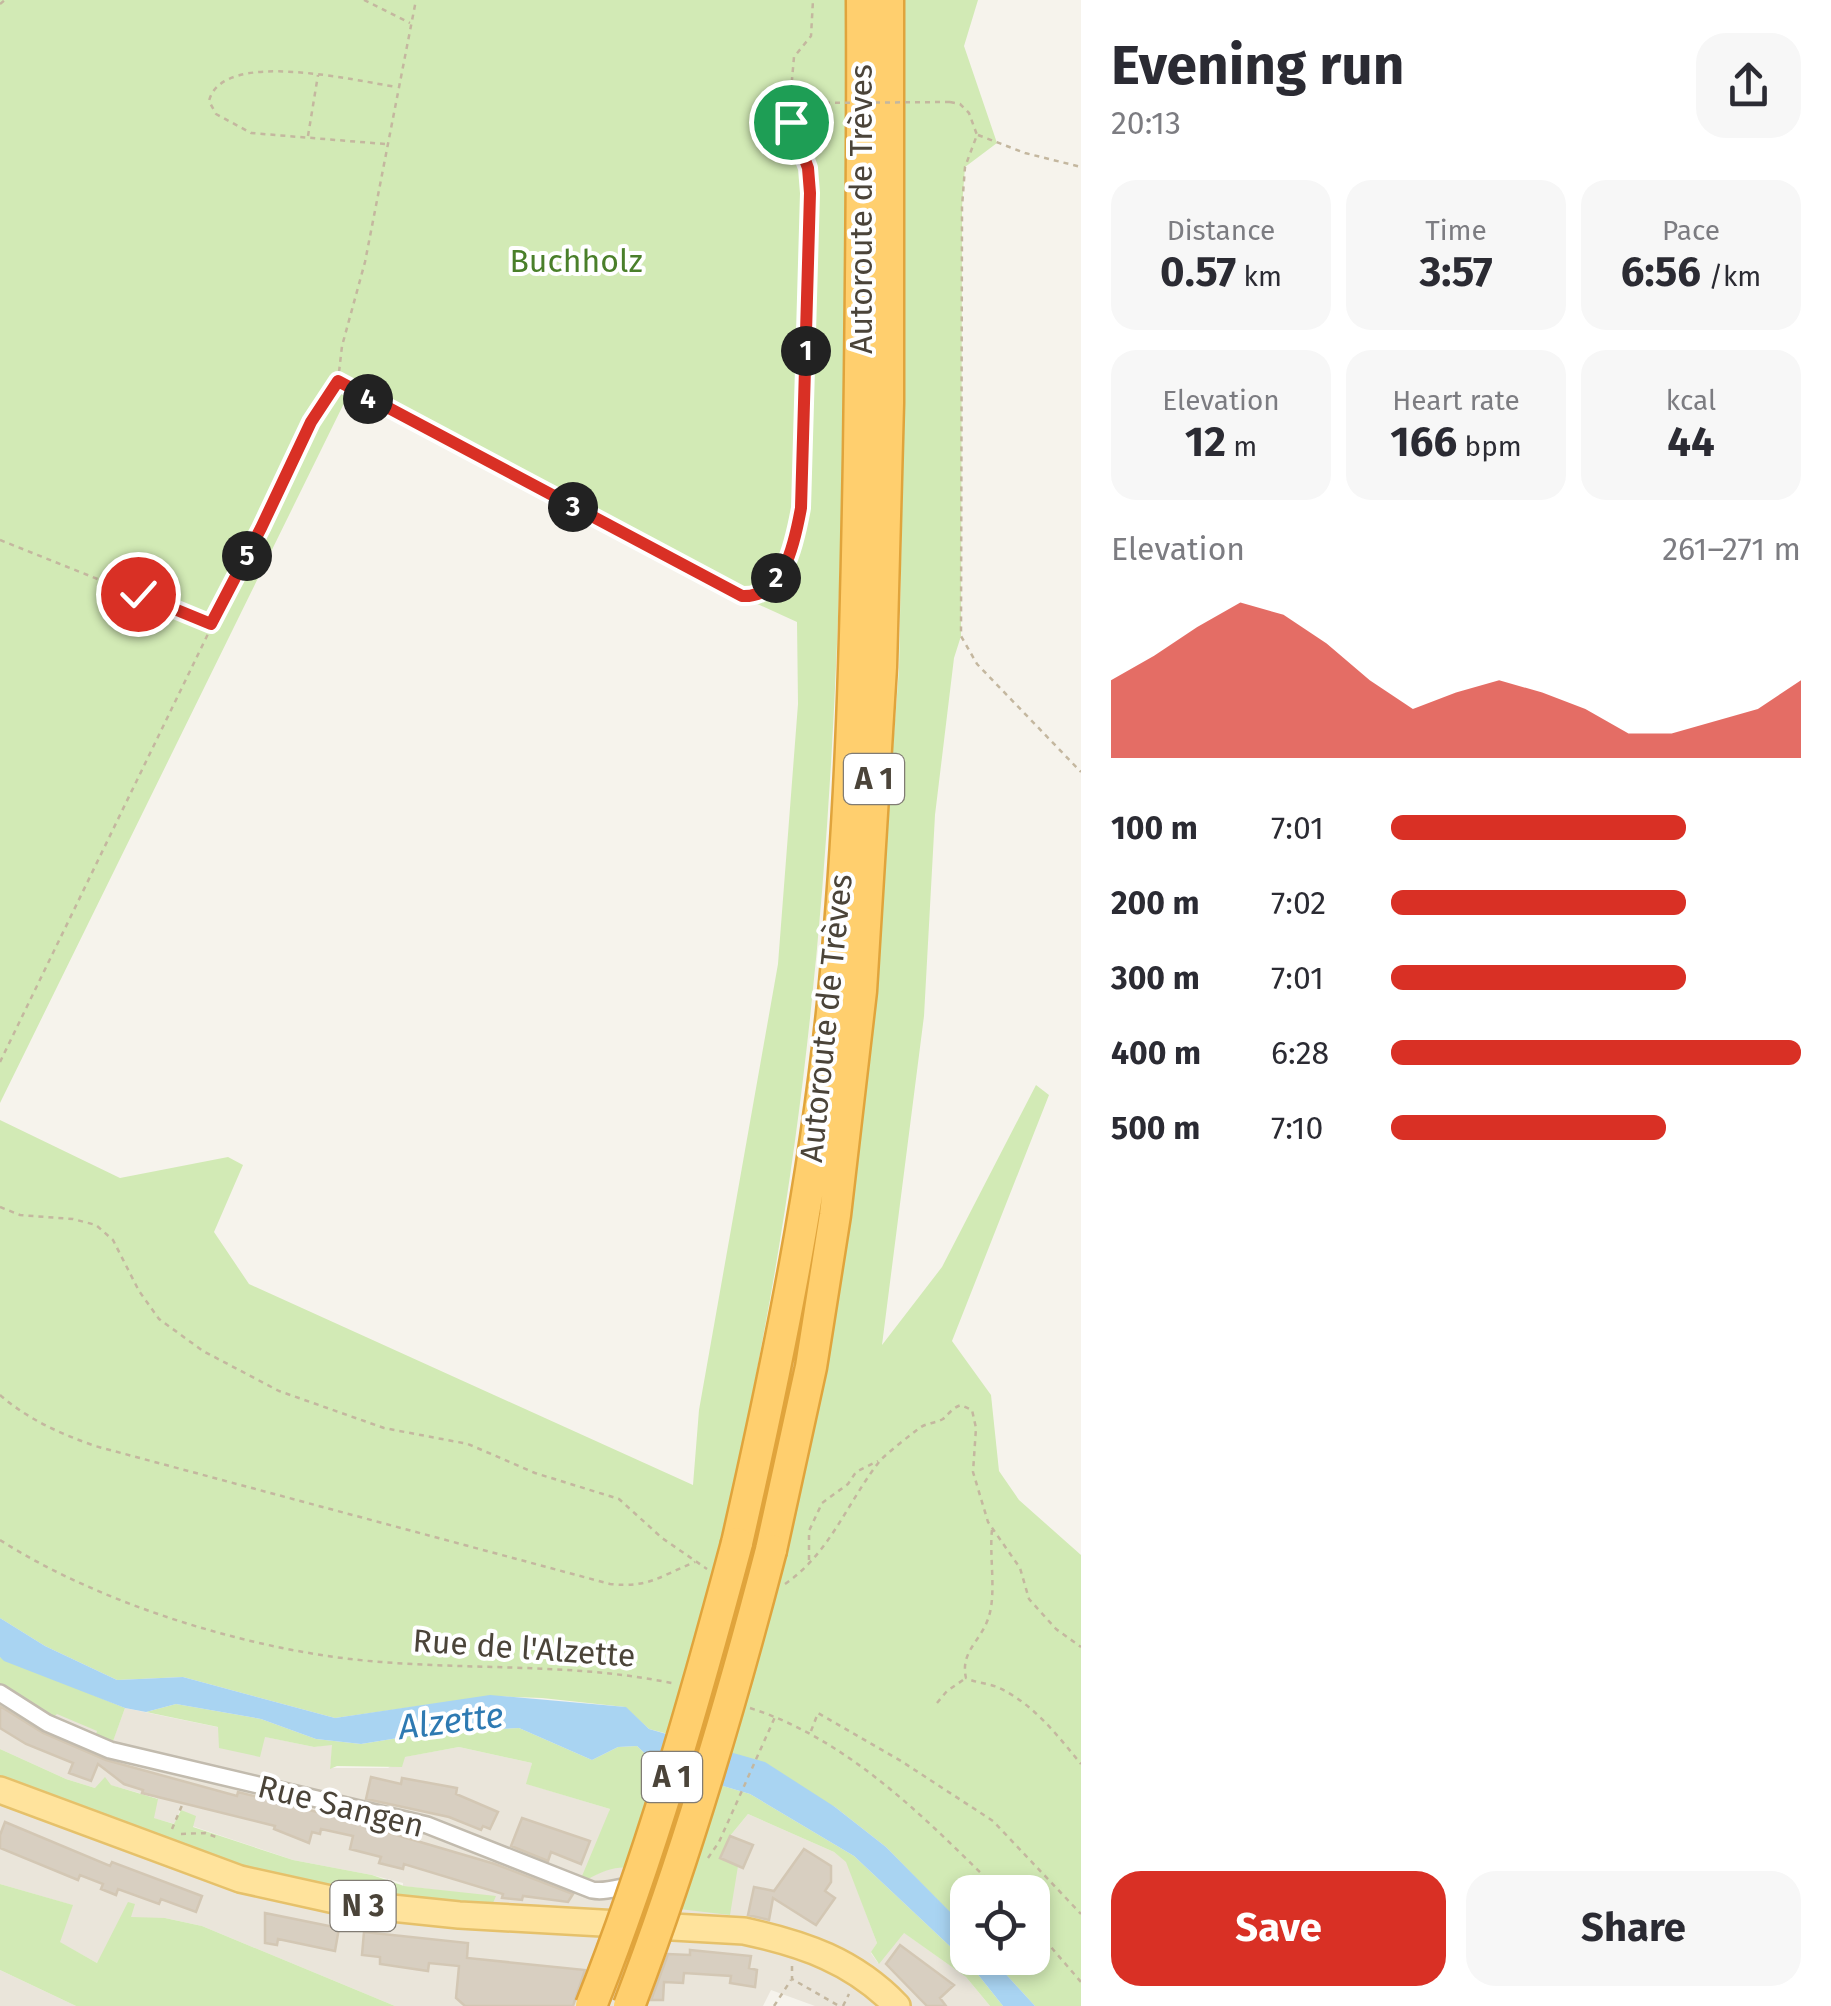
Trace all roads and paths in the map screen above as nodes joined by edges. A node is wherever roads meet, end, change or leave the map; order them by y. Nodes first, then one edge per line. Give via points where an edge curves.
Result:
1 (5, 0) edge
2 (364, 0) edge
3 (416, 0) edge
4 (813, 0) edge
5 (862, 0) edge
6 (888, 0) edge
7 (0, 4) edge
8 (411, 23) junction
9 (318, 74) junction
10 (398, 88) junction
11 (790, 103) junction
12 (977, 135) junction
13 (308, 138) junction
14 (387, 144) junction
15 (1081, 168) edge
16 (338, 381) junction
17 (0, 540) edge
18 (211, 624) junction
19 (1081, 772) edge
20 (0, 1062) edge
21 (0, 1207) edge
22 (0, 1395) edge
23 (881, 1459) junction
24 (992, 1529) junction
25 (0, 1540) edge
26 (810, 1561) junction
27 (773, 1590) dead end
28 (1081, 1647) edge
29 (966, 1678) junction
30 (677, 1685) dead end
31 (0, 1693) edge
32 (938, 1703) dead end
33 (743, 1706) dead end
34 (776, 1716) junction
35 (810, 1733) junction
36 (1081, 1764) edge
37 (0, 1790) edge
38 (183, 1803) dead end
39 (218, 1834) dead end
40 (719, 1842) dead end
41 (983, 1875) edge
42 (1081, 1914) edge
43 (644, 1926) junction
44 (1050, 1946) edge
45 (794, 1960) dead end
46 (792, 1979) junction
47 (1081, 1982) edge
48 (852, 1988) dead end
49 (592, 2006) edge
50 (629, 2006) edge
51 (774, 2006) edge
52 (841, 2006) edge
53 (897, 2006) edge

1 - 7 path
2 - 8 path
3 - 8 path
4 - 11 path via 811,36 794,57
5 - 49 highway, Autoroute de Trèves / A 1, bridge via 856,660 835,983 786,1321 737,1544 678,1756
6 - 50 highway, Autoroute de Trèves / A 1, bridge via 882,666 861,991 835,1215 810,1367 744,1656
8 - 10 path
9 - 10 path
9 - 13 path
9 - 13 path via 246,71 223,80 209,102 216,114 251,133
10 - 14 path
11 - 12 path, bridge via 950,102 969,113
11 - 16 path via 810,193 801,508 792,553 755,597 742,596
12 - 15 path
12 - 19 path via 965,167 962,206 961,636 977,664
13 - 14 path
14 - 16 path
16 - 18 path
17 - 18 path
18 - 20 path
21 - 22 path via 96,1225 114,1240 160,1319 202,1351 279,1390 384,1428 468,1444 619,1499 696,1561 652,1583 610,1584 95,1446 52,1431
23 - 24 path via 951,1409 972,1410 973,1472
23 - 26 path via 829,1543
23 - 26 path via 822,1503 810,1531
24 - 28 path via 1020,1568 1029,1599
24 - 29 path via 989,1619 968,1651
25 - 30 path, Rue de l'Alzette via 102,1591 270,1646 379,1662 558,1668
26 - 27 path
29 - 32 path
29 - 36 path via 1022,1702
31 - 43 street, Rue Sangen via 47,1723 110,1750 427,1825 592,1890 642,1885 652,1899
33 - 34 path
34 - 35 path
34 - 40 path
35 - 41 path via 928,1821
35 - 42 path via 818,1713 993,1821
37 - 43 main road, N 3 via 240,1879 304,1895 402,1911
38 - 39 path via 170,1835
43 - 53 main road, N 3 via 744,1931 792,1942 860,1973
44 - 47 path
45 - 46 path
46 - 51 path
46 - 52 path
48 - 52 path

